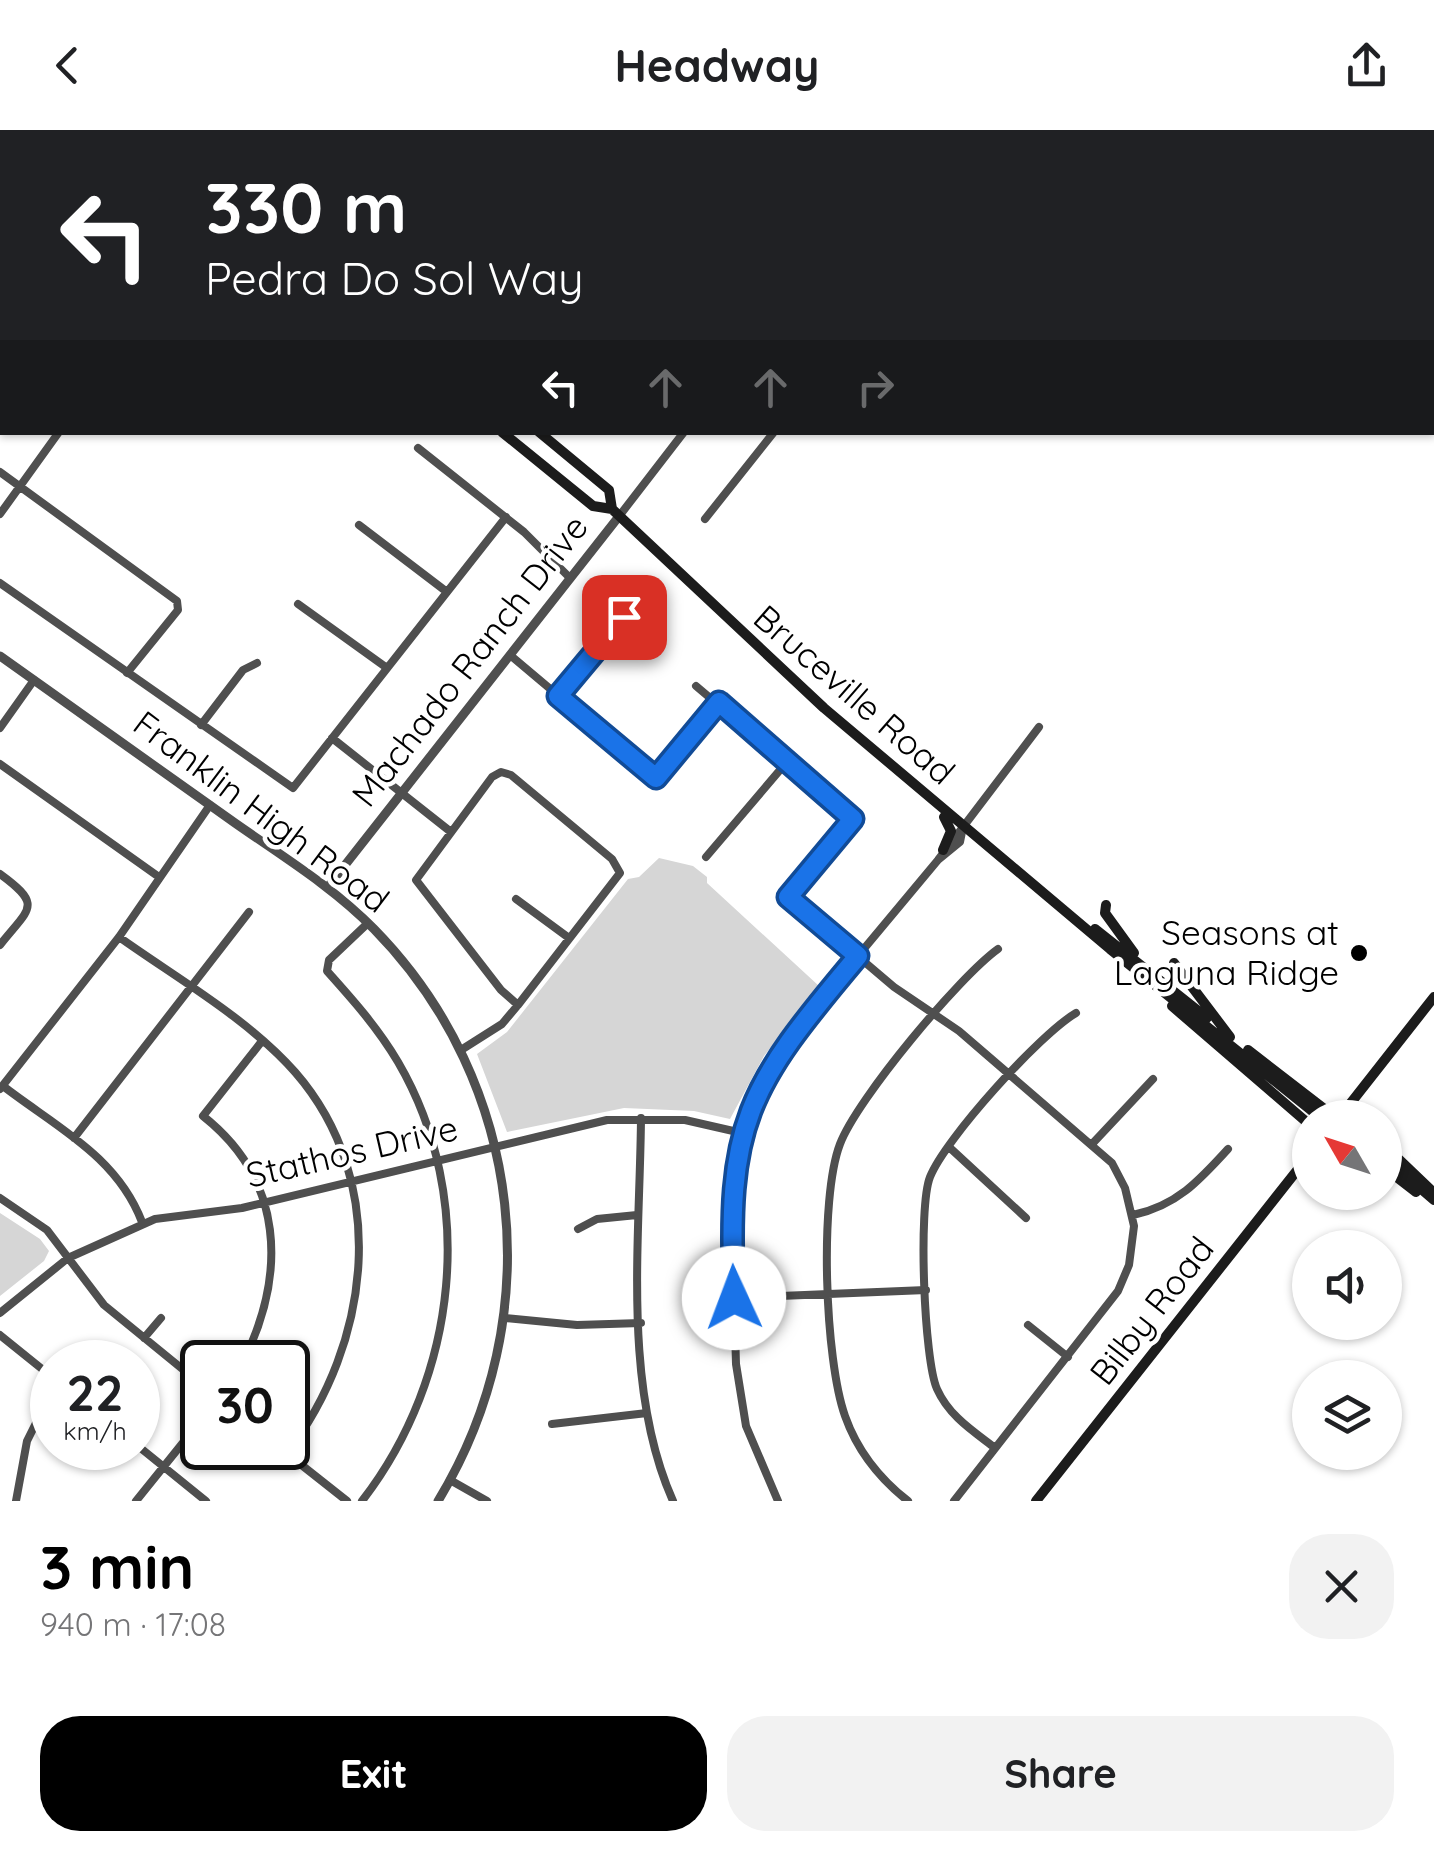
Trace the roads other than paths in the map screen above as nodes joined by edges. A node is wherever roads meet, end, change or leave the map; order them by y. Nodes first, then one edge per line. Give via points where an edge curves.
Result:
1 (57, 435) edge
2 (506, 435) edge
3 (543, 435) edge
4 (681, 435) edge
5 (772, 435) edge
6 (418, 448) dead end
7 (0, 472) edge
8 (20, 487) junction
9 (616, 512) junction
10 (0, 514) edge
11 (506, 517) junction
12 (705, 519) dead end
13 (359, 525) dead end
14 (570, 578) junction
15 (0, 583) edge
16 (448, 592) junction
17 (298, 604) dead end
18 (624, 617) dead end
19 (510, 655) junction
20 (0, 656) edge
21 (257, 663) dead end
22 (387, 668) junction
23 (127, 673) junction
24 (34, 680) junction
25 (696, 686) dead end
26 (558, 696) junction
27 (719, 702) junction
28 (201, 725) junction
29 (1040, 727) dead end
30 (0, 728) edge
31 (332, 738) junction
32 (786, 763) junction
33 (0, 764) edge
34 (402, 792) junction
35 (936, 803) junction
36 (210, 805) junction
37 (963, 827) junction
38 (451, 832) junction
39 (940, 855) junction
40 (706, 857) dead end
41 (0, 874) edge
42 (159, 877) junction
43 (327, 888) junction
44 (516, 900) dead end
45 (1106, 905) dead end
46 (249, 912) dead end
47 (1069, 913) junction
48 (368, 923) junction
49 (120, 937) junction
50 (569, 938) junction
51 (0, 945) edge
52 (998, 949) dead end
53 (858, 956) junction
54 (1174, 963) dead end
55 (1144, 966) junction
56 (1156, 986) junction
57 (192, 988) junction
58 (1434, 999) edge
59 (518, 1005) junction
60 (1076, 1013) dead end
61 (936, 1015) junction
62 (1230, 1036) junction
63 (262, 1042) junction
64 (461, 1050) junction
65 (1011, 1074) junction
66 (1153, 1079) dead end
67 (1, 1087) edge
68 (1298, 1100) edge
69 (1320, 1100) edge
70 (1355, 1100) edge
71 (1292, 1109) edge
72 (641, 1118) junction
73 (742, 1132) junction
74 (74, 1138) junction
75 (1092, 1143) junction
76 (496, 1146) junction
77 (949, 1147) junction
78 (1228, 1149) dead end
79 (436, 1161) junction
80 (1402, 1165) edge
81 (1402, 1173) edge
82 (1292, 1175) edge
83 (1402, 1179) edge
84 (350, 1182) junction
85 (0, 1198) edge
86 (1434, 1200) edge
87 (265, 1203) junction
88 (1133, 1214) junction
89 (636, 1215) junction
90 (1026, 1218) dead end
91 (142, 1222) junction
92 (578, 1229) dead end
93 (68, 1258) junction
94 (926, 1290) junction
95 (831, 1294) junction
96 (734, 1298) junction
97 (0, 1313) edge
98 (161, 1318) dead end
99 (505, 1318) junction
100 (641, 1323) junction
101 (1028, 1325) dead end
102 (0, 1335) edge
103 (144, 1338) junction
104 (253, 1340) edge
105 (1068, 1356) junction
106 (30, 1360) edge
107 (180, 1367) edge
108 (647, 1413) junction
109 (310, 1417) edge
110 (552, 1424) dead end
111 (30, 1432) edge
112 (180, 1446) edge
113 (995, 1448) junction
114 (160, 1464) edge
115 (164, 1467) junction
116 (308, 1470) edge
117 (450, 1480) junction
118 (776, 1500) edge
119 (16, 1501) edge
120 (136, 1501) edge
121 (206, 1501) edge
122 (346, 1501) edge
123 (362, 1501) edge
124 (438, 1501) edge
125 (487, 1501) edge
126 (673, 1501) edge
127 (908, 1501) edge
128 (954, 1501) edge
129 (1036, 1501) edge

1 - 8 street
2 - 9 main road, Bruceville Road via 593,506
3 - 9 main road, Bruceville Road via 608,490
4 - 9 street
5 - 12 street
6 - 11 street
7 - 8 street
8 - 10 street
8 - 23 street via 177,600 178,610
9 - 14 street, Machado Ranch Drive
9 - 35 main road, Bruceville Road via 747,639
11 - 14 street
11 - 16 street
13 - 16 street
14 - 19 street, Machado Ranch Drive
15 - 23 street
16 - 22 street
17 - 22 street
18 - 26 street
19 - 26 street
19 - 34 street, Machado Ranch Drive
20 - 24 street, Franklin High Road
21 - 28 street via 243,670
22 - 31 street
23 - 28 street
24 - 30 street
24 - 36 street, Franklin High Road
25 - 27 street
26 - 27 street via 656,778
27 - 32 street
28 - 31 street via 293,788
29 - 37 street
31 - 34 street
32 - 40 street
32 - 53 street via 853,819 788,897
33 - 42 street
34 - 38 street
34 - 43 street, Machado Ranch Drive
35 - 37 main road, Bruceville Road
35 - 39 main road via 951,828
36 - 42 street
36 - 43 street, Franklin High Road
37 - 39 street
37 - 47 main road, Bruceville Road
38 - 50 street via 501,772 618,864 620,873
38 - 59 street via 416,880
39 - 53 street
41 - 51 street via 29,900
42 - 49 street
43 - 48 street, Franklin High Road
44 - 50 street
45 - 55 main road via 1105,913
46 - 57 street
47 - 55 main road, Bruceville Road
47 - 56 main road, Bruceville Road
48 - 64 street, Franklin High Road via 420,982
48 - 79 street via 329,960 327,971 398,1062
49 - 57 street
49 - 67 street
50 - 59 street
52 - 61 street
53 - 61 street
53 - 73 street via 782,1049
54 - 62 main road
55 - 62 main road, Bruceville Road
56 - 68 main road, Bruceville Road
56 - 71 main road
57 - 63 street
57 - 74 street
58 - 70 main road
59 - 64 street via 486,1037
60 - 65 street
61 - 65 street
61 - 95 street via 867,1097 842,1141 828,1197
62 - 69 main road, Bruceville Road
63 - 84 street via 312,1095
63 - 87 street via 203,1116 244,1155
64 - 76 street, Franklin High Road
65 - 75 street
65 - 77 street
66 - 75 street
67 - 74 street
72 - 73 street, Stathos Drive
72 - 76 street, Stathos Drive
72 - 89 street
73 - 96 street via 731,1190
74 - 91 street via 116,1174
75 - 88 street via 1120,1178
76 - 79 street, Stathos Drive
76 - 99 street, Franklin High Road via 509,1232
77 - 90 street
77 - 94 street via 926,1191
78 - 88 street via 1185,1194
79 - 84 street, Stathos Drive
79 - 123 street via 448,1254 441,1326 409,1426
80 - 86 main road
81 - 86 main road
82 - 129 main road, Bilby Road
83 - 86 main road
84 - 87 street, Stathos Drive
84 - 109 street via 359,1245 353,1318 326,1396
85 - 93 street via 48,1230
87 - 91 street, Stathos Drive
87 - 104 street via 270,1280
88 - 105 street via 1124,1281
89 - 92 street via 597,1219
89 - 100 street
91 - 93 street, Stathos Drive
93 - 97 street, Stathos Drive
93 - 103 street via 104,1304
94 - 95 street
94 - 113 street via 937,1389 960,1420
95 - 96 street
95 - 127 street via 845,1417 871,1464
96 - 118 street via 741,1405
98 - 103 street
99 - 100 street
99 - 117 street, Franklin High Road via 487,1396
100 - 108 street
101 - 105 street
102 - 106 street
103 - 107 street
105 - 113 street
108 - 110 street
108 - 126 street
111 - 119 street
112 - 115 street
113 - 128 street
114 - 115 street
115 - 120 street
115 - 121 street
116 - 122 street
117 - 124 street, Franklin High Road
117 - 125 street

